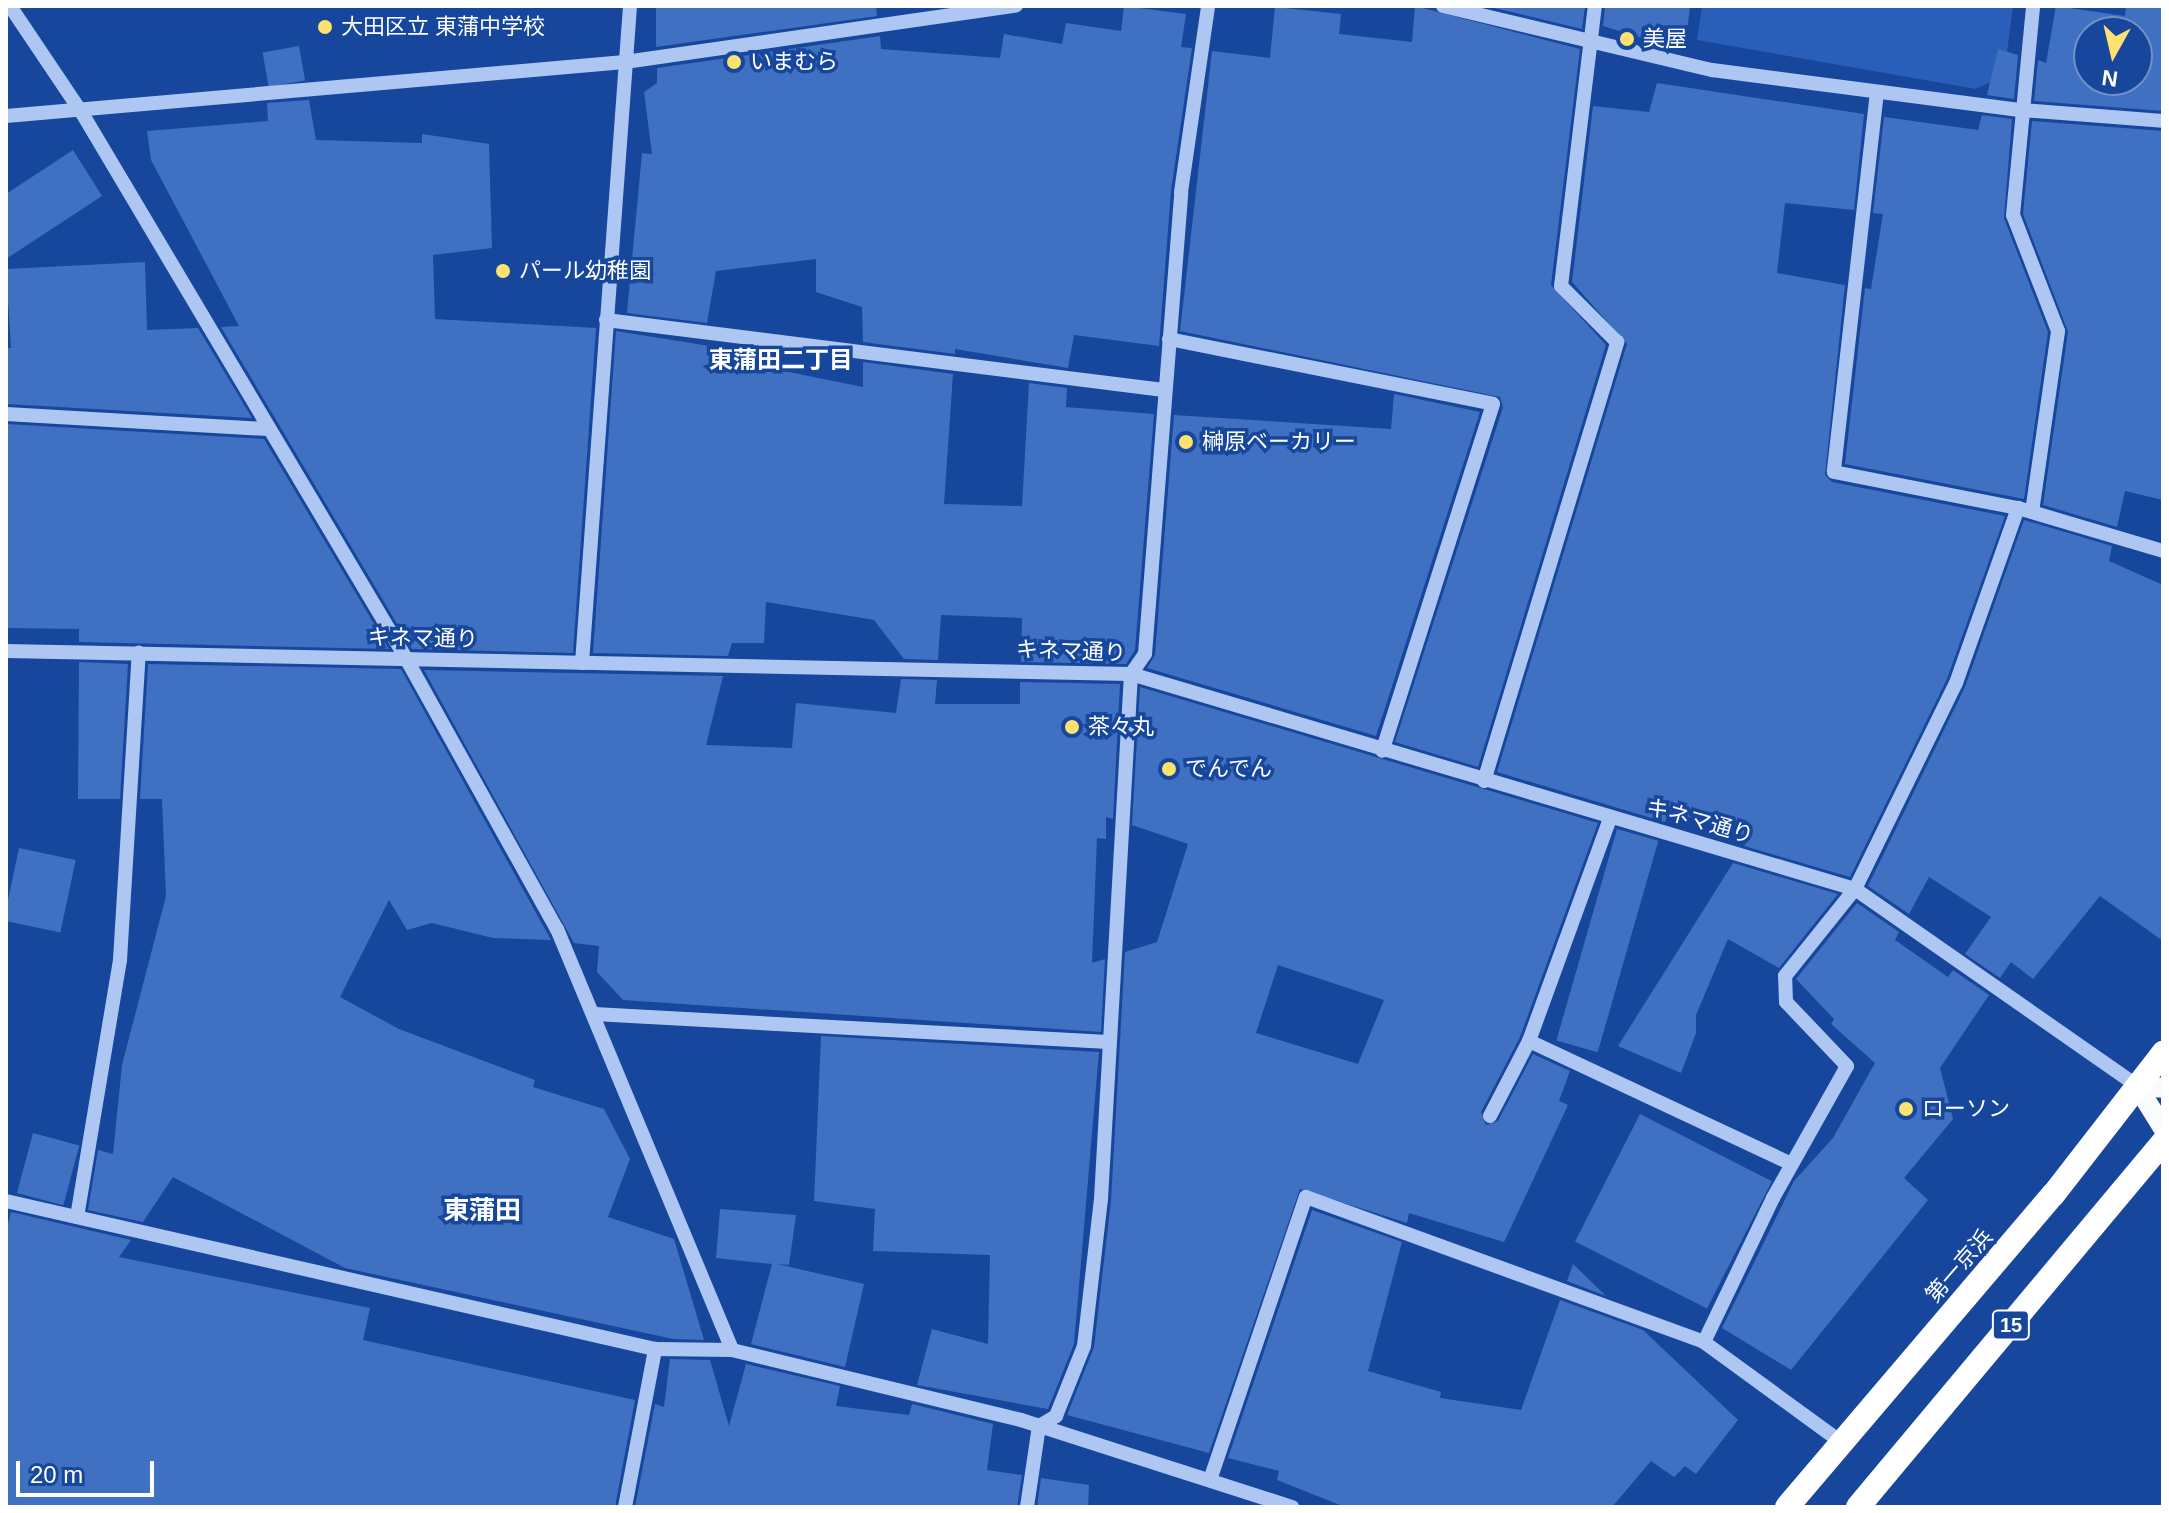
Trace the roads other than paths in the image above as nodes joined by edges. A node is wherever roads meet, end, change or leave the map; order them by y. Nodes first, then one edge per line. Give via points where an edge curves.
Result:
1 (10, 6) edge
2 (630, 6) edge
3 (1016, 6) edge
4 (1208, 6) edge
5 (1443, 6) edge
6 (1595, 6) edge
7 (2033, 6) edge
8 (1469, 8) edge
9 (1592, 38) junction
10 (625, 62) junction
11 (1877, 92) junction
12 (2021, 110) junction
13 (82, 113) junction
14 (6, 116) edge
15 (2163, 121) edge
16 (606, 320) junction
17 (1169, 339) junction
18 (1164, 390) junction
19 (6, 414) edge
20 (268, 429) junction
21 (2025, 510) junction
22 (2163, 551) edge
23 (6, 651) edge
24 (139, 653) junction
25 (407, 660) junction
26 (582, 663) junction
27 (1131, 674) junction
28 (1382, 751) junction
29 (1484, 781) junction
30 (1610, 818) junction
31 (1855, 889) junction
32 (594, 1014) junction
33 (1529, 1041) junction
34 (1108, 1042) junction
35 (2163, 1053) edge
36 (2137, 1086) junction
37 (2163, 1088) edge
38 (1490, 1116) dead end
39 (2163, 1128) edge
40 (2163, 1142) edge
41 (1792, 1164) junction
42 (6, 1201) edge
43 (77, 1217) junction
44 (1704, 1342) junction
45 (655, 1349) junction
46 (732, 1350) junction
47 (1039, 1426) junction
48 (1841, 1442) junction
49 (1210, 1480) junction
50 (625, 1507) edge
51 (1027, 1507) edge
52 (1292, 1507) edge
53 (1787, 1507) edge
54 (1858, 1507) edge

1 - 13 street
2 - 10 street
3 - 10 street
4 - 17 street via 1181,192
5 - 8 street
6 - 9 street
7 - 12 street
8 - 9 street
9 - 11 street via 1712,70
9 - 29 street via 1561,286 1617,342
10 - 13 street
10 - 16 street
11 - 12 street
11 - 21 street via 1834,472
12 - 15 street
12 - 21 street via 2013,215 2058,331
13 - 14 street
13 - 20 street
16 - 18 street
16 - 26 street
17 - 18 street
17 - 28 street via 1493,404
18 - 27 street via 1145,654
19 - 20 street
20 - 25 street
21 - 22 street
21 - 31 street via 1956,683
23 - 24 street, キネマ通り
24 - 25 street, キネマ通り
24 - 43 street via 120,960
25 - 26 street, キネマ通り
25 - 32 street via 557,929
26 - 27 street, キネマ通り
27 - 28 street, キネマ通り
27 - 34 street
28 - 29 street, キネマ通り
29 - 30 street, キネマ通り
30 - 31 street, キネマ通り
30 - 33 street
31 - 36 street, キネマ通り
31 - 41 street via 1785,976 1786,1002 1847,1066
32 - 34 street
32 - 46 street
33 - 38 street
33 - 41 street
34 - 47 street via 1101,1199 1084,1346 1056,1416
35 - 36 highway, 第一京浜 / 15
36 - 37 main road
36 - 39 main road
36 - 48 highway, 第一京浜 / 15 via 2053,1195
40 - 54 highway, 15
41 - 44 street
42 - 43 street
43 - 45 street
44 - 48 street
44 - 49 street via 1306,1197
45 - 46 street
45 - 50 street
46 - 47 street
47 - 49 street
47 - 51 street
48 - 53 highway, 第一京浜 / 15
49 - 52 street

